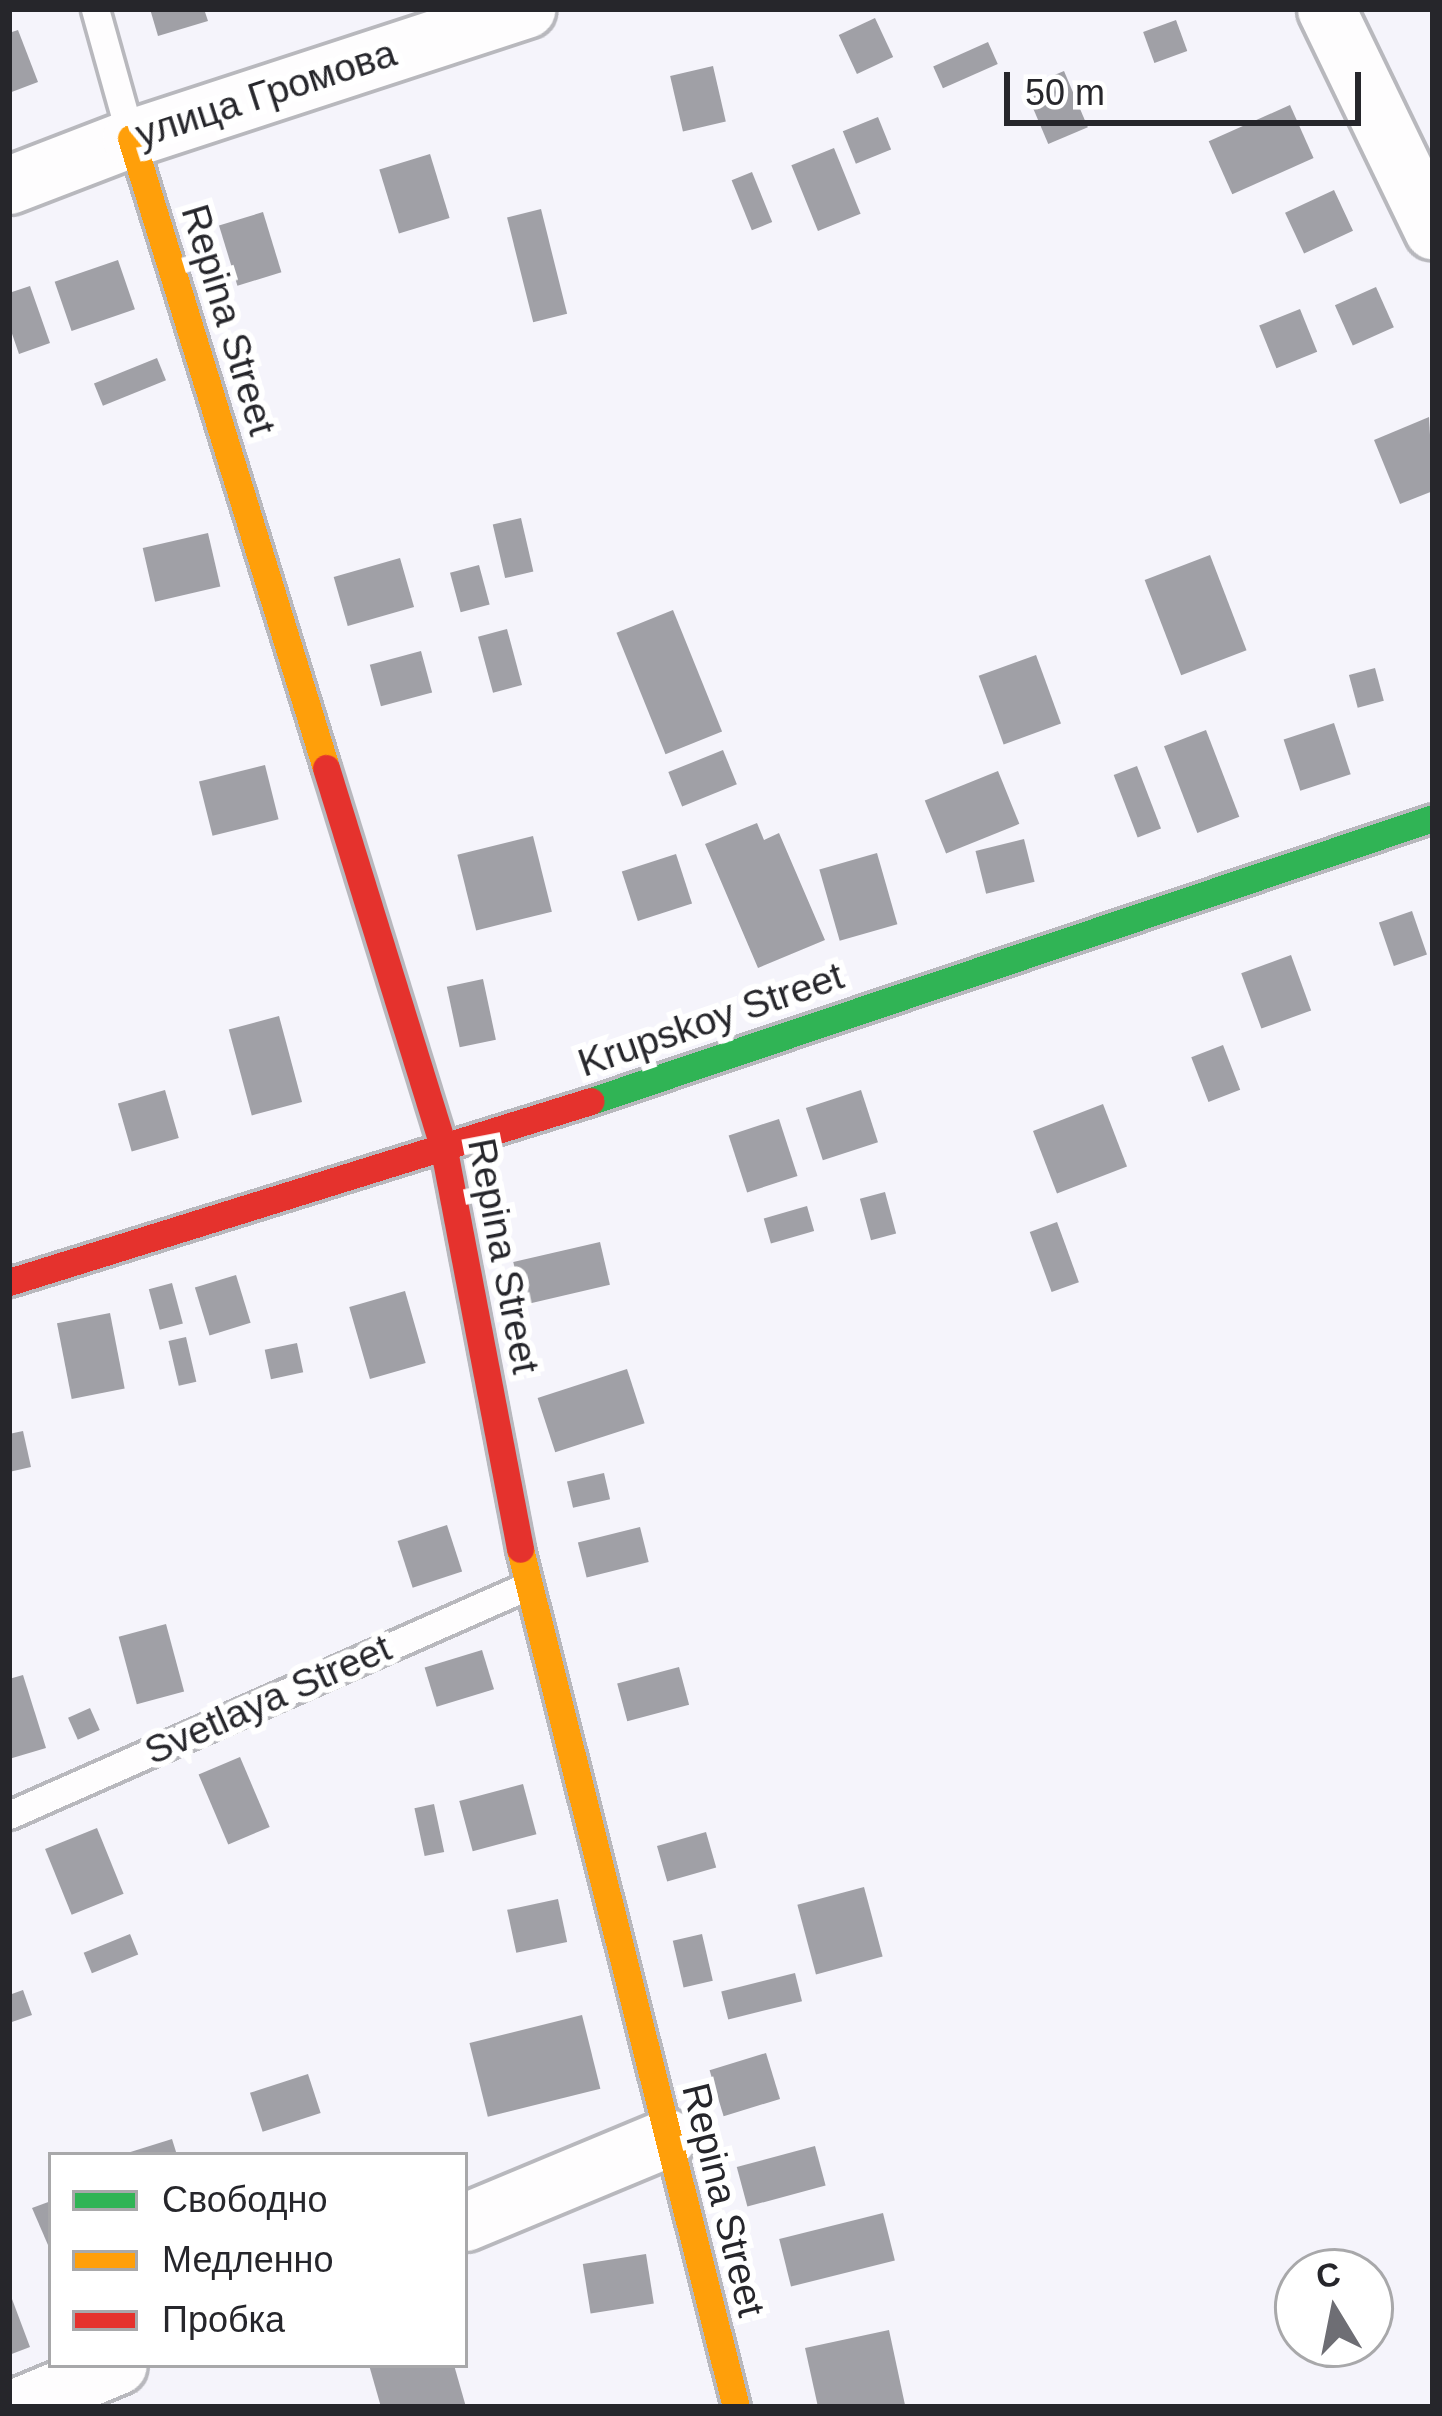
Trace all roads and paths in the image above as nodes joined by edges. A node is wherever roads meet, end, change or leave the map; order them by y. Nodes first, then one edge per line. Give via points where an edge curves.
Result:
1 (95, 9) edge
2 (526, 9) edge
3 (1326, 9) edge
4 (131, 138) junction
5 (9, 185) edge
6 (1433, 230) edge
7 (1433, 818) edge
8 (444, 1150) junction
9 (9, 1282) edge
10 (527, 1586) junction
11 (9, 1815) edge
12 (667, 2138) junction
13 (468, 2221) edge
14 (111, 2368) edge
15 (17, 2407) edge
16 (736, 2407) edge

1 - 4 lane
2 - 4 street, улица Громова
3 - 6 street
4 - 5 street, улица Громова
4 - 8 street, Repina Street
7 - 8 street, Krupskoy Street
8 - 9 street, Krupskoy Street
8 - 10 street, Repina Street
10 - 11 lane, Svetlaya Street
10 - 12 street, Repina Street
12 - 13 street
12 - 16 street, Repina Street
14 - 15 street

